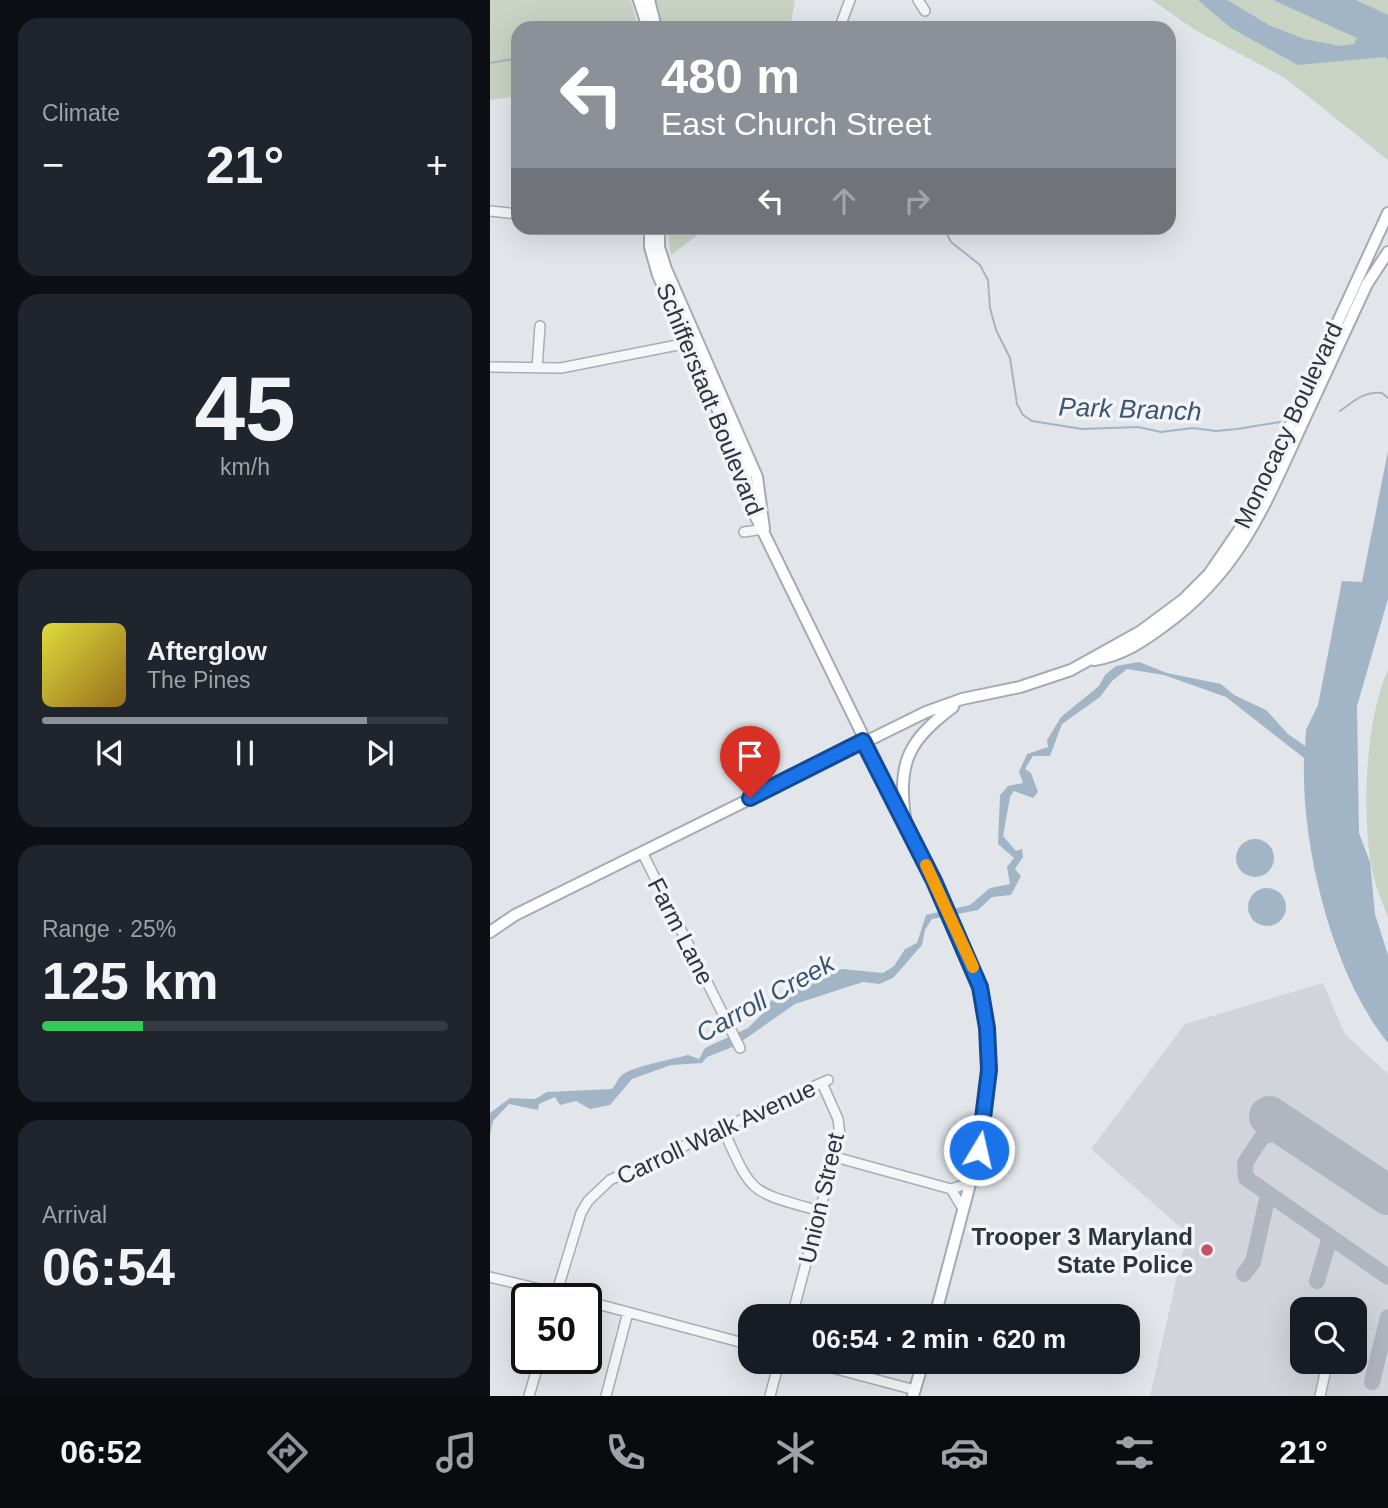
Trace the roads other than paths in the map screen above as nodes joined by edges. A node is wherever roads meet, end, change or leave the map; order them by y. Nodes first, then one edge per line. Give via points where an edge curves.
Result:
1 (639, 0) edge
2 (649, 0) edge
3 (850, 0) edge
4 (919, 0) edge
5 (925, 11) dead end
6 (646, 21) edge
7 (654, 21) edge
8 (842, 21) dead end
9 (490, 211) edge
10 (511, 213) edge
11 (1388, 213) edge
12 (650, 235) edge
13 (659, 235) edge
14 (1388, 251) edge
15 (540, 326) dead end
16 (693, 342) junction
17 (490, 367) edge
18 (537, 368) junction
19 (764, 529) junction
20 (744, 532) dead end
21 (1088, 661) junction
22 (962, 699) junction
23 (863, 741) junction
24 (907, 827) junction
25 (642, 852) junction
26 (490, 932) edge
27 (740, 1048) dead end
28 (825, 1081) joint
29 (723, 1129) junction
30 (835, 1157) junction
31 (970, 1183) junction
32 (951, 1189) junction
33 (963, 1209) junction
34 (820, 1211) junction
35 (490, 1277) edge
36 (511, 1283) edge
37 (559, 1283) edge
38 (795, 1304) edge
39 (938, 1304) edge
40 (602, 1305) edge
41 (628, 1312) junction
42 (738, 1342) edge
43 (535, 1374) edge
44 (776, 1374) edge
45 (850, 1374) edge
46 (920, 1374) edge
47 (1325, 1374) edge
48 (914, 1393) edge
49 (529, 1396) edge
50 (606, 1396) edge
51 (770, 1396) edge
52 (1320, 1396) edge

1 - 6 main road
2 - 7 main road
3 - 8 street
4 - 5 street
9 - 10 street
11 - 21 main road, Monocacy Boulevard via 1248,517 1226,552 1184,599 1141,631
12 - 16 main road, Schifferstadt Boulevard via 652,256
13 - 16 main road, Schifferstadt Boulevard via 666,270
14 - 21 main road, Monocacy Boulevard via 1367,284 1266,504 1225,570 1191,607 1152,635 1113,657
15 - 18 street
16 - 18 street via 576,366
16 - 19 main road, Schifferstadt Boulevard
17 - 18 street
19 - 20 street
19 - 23 main road, Schifferstadt Boulevard
21 - 22 main road, Monocacy Boulevard via 1046,680
22 - 23 main road, Monocacy Boulevard
22 - 24 main road via 918,736 908,754 902,779
23 - 24 main road
23 - 25 main road, Monocacy Boulevard
24 - 31 main road via 980,987 989,1070
25 - 26 main road, Monocacy Boulevard
25 - 27 street, Farm Lane
28 - 29 street, Carroll Walk Avenue
28 - 30 street, Union Street via 838,1119
29 - 34 street via 741,1170 757,1191
29 - 37 street, Carroll Walk Avenue via 610,1180 595,1192 573,1232
30 - 32 street
30 - 34 street, Union Street
31 - 32 street
31 - 33 main road
32 - 33 street
33 - 39 main road
34 - 38 street, Union Street
35 - 36 street
40 - 41 street
41 - 42 street
41 - 50 street
43 - 49 street
44 - 51 street
45 - 48 street
46 - 48 main road
47 - 52 street

